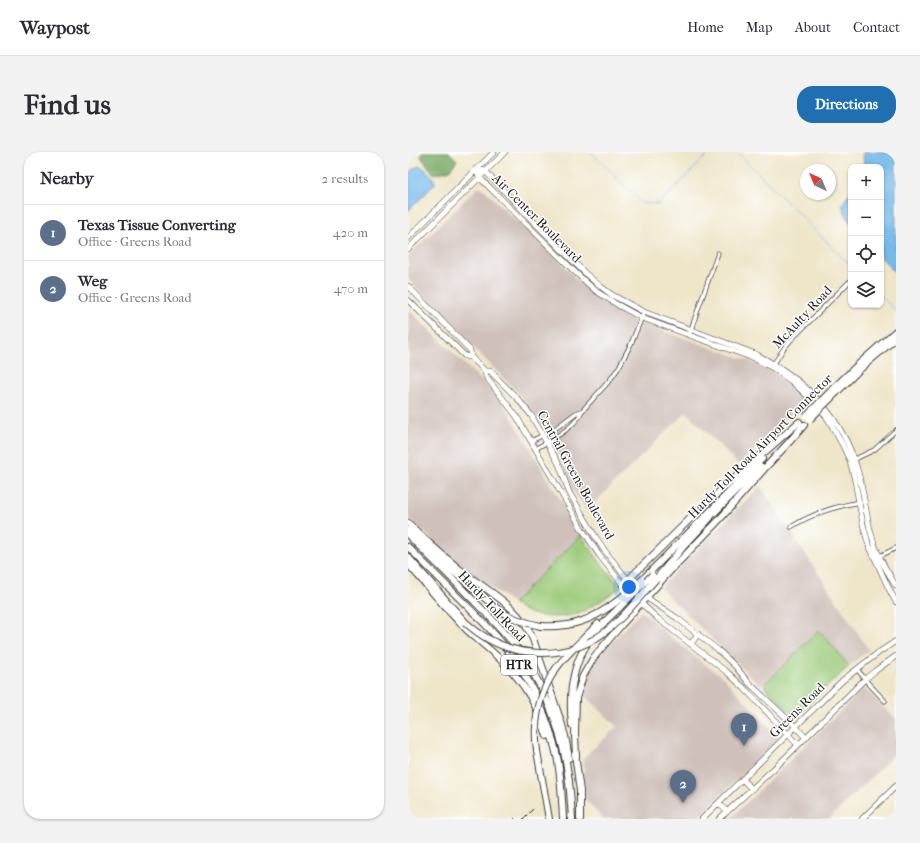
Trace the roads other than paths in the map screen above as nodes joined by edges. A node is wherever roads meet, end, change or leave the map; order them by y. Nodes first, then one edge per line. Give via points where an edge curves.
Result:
1 (494, 152) edge
2 (504, 152) edge
3 (476, 169) junction
4 (485, 171) junction
5 (479, 177) junction
6 (528, 216) junction
7 (524, 221) junction
8 (408, 238) edge
9 (408, 248) edge
10 (718, 253) dead end
11 (568, 260) junction
12 (848, 283) edge
13 (408, 286) edge
14 (408, 300) edge
15 (424, 302) junction
16 (418, 309) junction
17 (643, 315) junction
18 (896, 331) edge
19 (690, 332) junction
20 (896, 338) edge
21 (471, 357) junction
22 (773, 365) junction
23 (485, 371) junction
24 (834, 391) junction
25 (582, 411) junction
26 (801, 424) junction
27 (896, 430) edge
28 (542, 436) junction
29 (531, 441) junction
30 (546, 442) junction
31 (536, 448) junction
32 (852, 460) junction
33 (862, 502) junction
34 (408, 523) edge
35 (792, 526) dead end
36 (408, 530) edge
37 (408, 535) edge
38 (408, 547) edge
39 (896, 548) edge
40 (605, 550) junction
41 (599, 555) junction
42 (408, 557) edge
43 (877, 557) junction
44 (408, 564) edge
45 (652, 576) junction
46 (626, 582) junction
47 (896, 586) edge
48 (646, 598) junction
49 (896, 602) edge
50 (641, 603) junction
51 (618, 604) junction
52 (698, 634) junction
53 (896, 641) edge
54 (691, 644) junction
55 (896, 656) edge
56 (857, 669) junction
57 (865, 679) junction
58 (749, 683) junction
59 (744, 688) junction
60 (885, 701) dead end
61 (796, 727) junction
62 (788, 735) junction
63 (806, 738) junction
64 (798, 745) junction
65 (576, 757) junction
66 (743, 780) junction
67 (561, 786) junction
68 (896, 786) edge
69 (752, 789) junction
70 (570, 792) junction
71 (719, 803) junction
72 (727, 812) junction
73 (548, 819) edge
74 (563, 819) edge
75 (572, 819) edge
76 (580, 819) edge
77 (702, 819) edge
78 (719, 819) edge
79 (862, 819) edge

1 - 3 street
2 - 4 street
3 - 4 street, Air Center Boulevard
3 - 5 street, Air Center Boulevard
3 - 8 street
4 - 5 street
4 - 6 street, Air Center Boulevard
5 - 7 street, Air Center Boulevard
5 - 9 street
6 - 7 street
6 - 11 street, Air Center Boulevard
7 - 11 street, Air Center Boulevard
10 - 19 street
11 - 17 street, Air Center Boulevard via 618,305
12 - 22 street, McAulty Road via 790,341
13 - 15 street, Central Greens Boulevard
14 - 16 street, Central Greens Boulevard
15 - 16 street
15 - 21 street, Central Greens Boulevard via 470,350
16 - 21 street, Central Greens Boulevard via 465,356
17 - 19 street, Air Center Boulevard
17 - 25 street via 619,367
18 - 24 highway, Hardy Toll Road Airport Connector via 860,363
19 - 22 street, Air Center Boulevard via 754,353
20 - 24 highway, Hardy Toll Road Airport Connector
21 - 23 street, Central Greens Boulevard
22 - 32 street, Air Center Boulevard via 801,382 832,417 842,433
23 - 28 street, Central Greens Boulevard via 490,371 517,398 531,415
23 - 29 street, Central Greens Boulevard via 486,378 502,396
24 - 26 highway, Hardy Toll Road Airport Connector, bridge
25 - 28 street
25 - 30 street via 568,428
26 - 45 highway, Hardy Toll Road Airport Connector
26 - 45 highway, Hardy Toll Road Airport Connector
26 - 46 highway via 703,506
26 - 48 highway via 790,441
27 - 32 street via 874,450
28 - 29 street
28 - 30 street, Central Greens Boulevard
29 - 31 street, Central Greens Boulevard
30 - 31 street
30 - 40 street, Central Greens Boulevard via 559,464 572,496
31 - 41 street, Central Greens Boulevard
32 - 33 street, Air Center Boulevard via 860,479
33 - 35 street via 820,512
33 - 43 street, Air Center Boulevard
34 - 70 highway via 460,569 510,606 530,632 566,736 571,768
36 - 51 highway, bridge via 500,611 516,620 556,627 576,624
37 - 70 highway, Hardy Toll Road / HTR via 498,625 528,663 547,699 559,733 568,769
38 - 67 highway, Hardy Toll Road / HTR via 491,630 522,670 547,723 557,756
39 - 43 street
40 - 41 street
40 - 46 street, Central Greens Boulevard
41 - 46 street, Central Greens Boulevard
42 - 45 highway, bridge via 465,622 478,633 510,648 542,653 570,649 592,640 610,628 627,611
43 - 47 street, Air Center Boulevard
43 - 49 street, Air Center Boulevard
44 - 67 highway via 466,629 505,664 526,689 546,732
45 - 51 highway, bridge
45 - 51 highway, Hardy Toll Road Airport Connector, bridge via 643,579
46 - 48 street, Central Greens Boulevard
46 - 50 street, Central Greens Boulevard
48 - 50 highway
48 - 52 street, Central Greens Boulevard
50 - 54 street, Central Greens Boulevard
50 - 65 highway via 597,653 582,676 575,706
51 - 65 highway via 587,644 572,680 570,709
51 - 73 highway, bridge via 560,664 552,674 542,696 535,732
52 - 54 street
52 - 58 street, Central Greens Boulevard via 735,666
53 - 56 street, Greens Road
54 - 59 street, Central Greens Boulevard
55 - 57 street, Greens Road
56 - 57 street
56 - 61 street, Greens Road
57 - 60 street
57 - 63 street, Greens Road
58 - 59 street
58 - 61 street, Central Greens Boulevard
59 - 62 street, Central Greens Boulevard
61 - 62 street, Greens Road
61 - 63 street, Central Greens Boulevard
62 - 64 street, Central Greens Boulevard
62 - 66 street, Greens Road
63 - 64 street, Greens Road
64 - 69 street, Greens Road
65 - 76 highway
66 - 69 street
66 - 71 street, Greens Road
67 - 74 highway, Hardy Toll Road / HTR
68 - 79 street
69 - 72 street, Greens Road
70 - 75 highway, Hardy Toll Road / HTR
71 - 72 street
71 - 77 street, Greens Road
72 - 78 street, Greens Road

